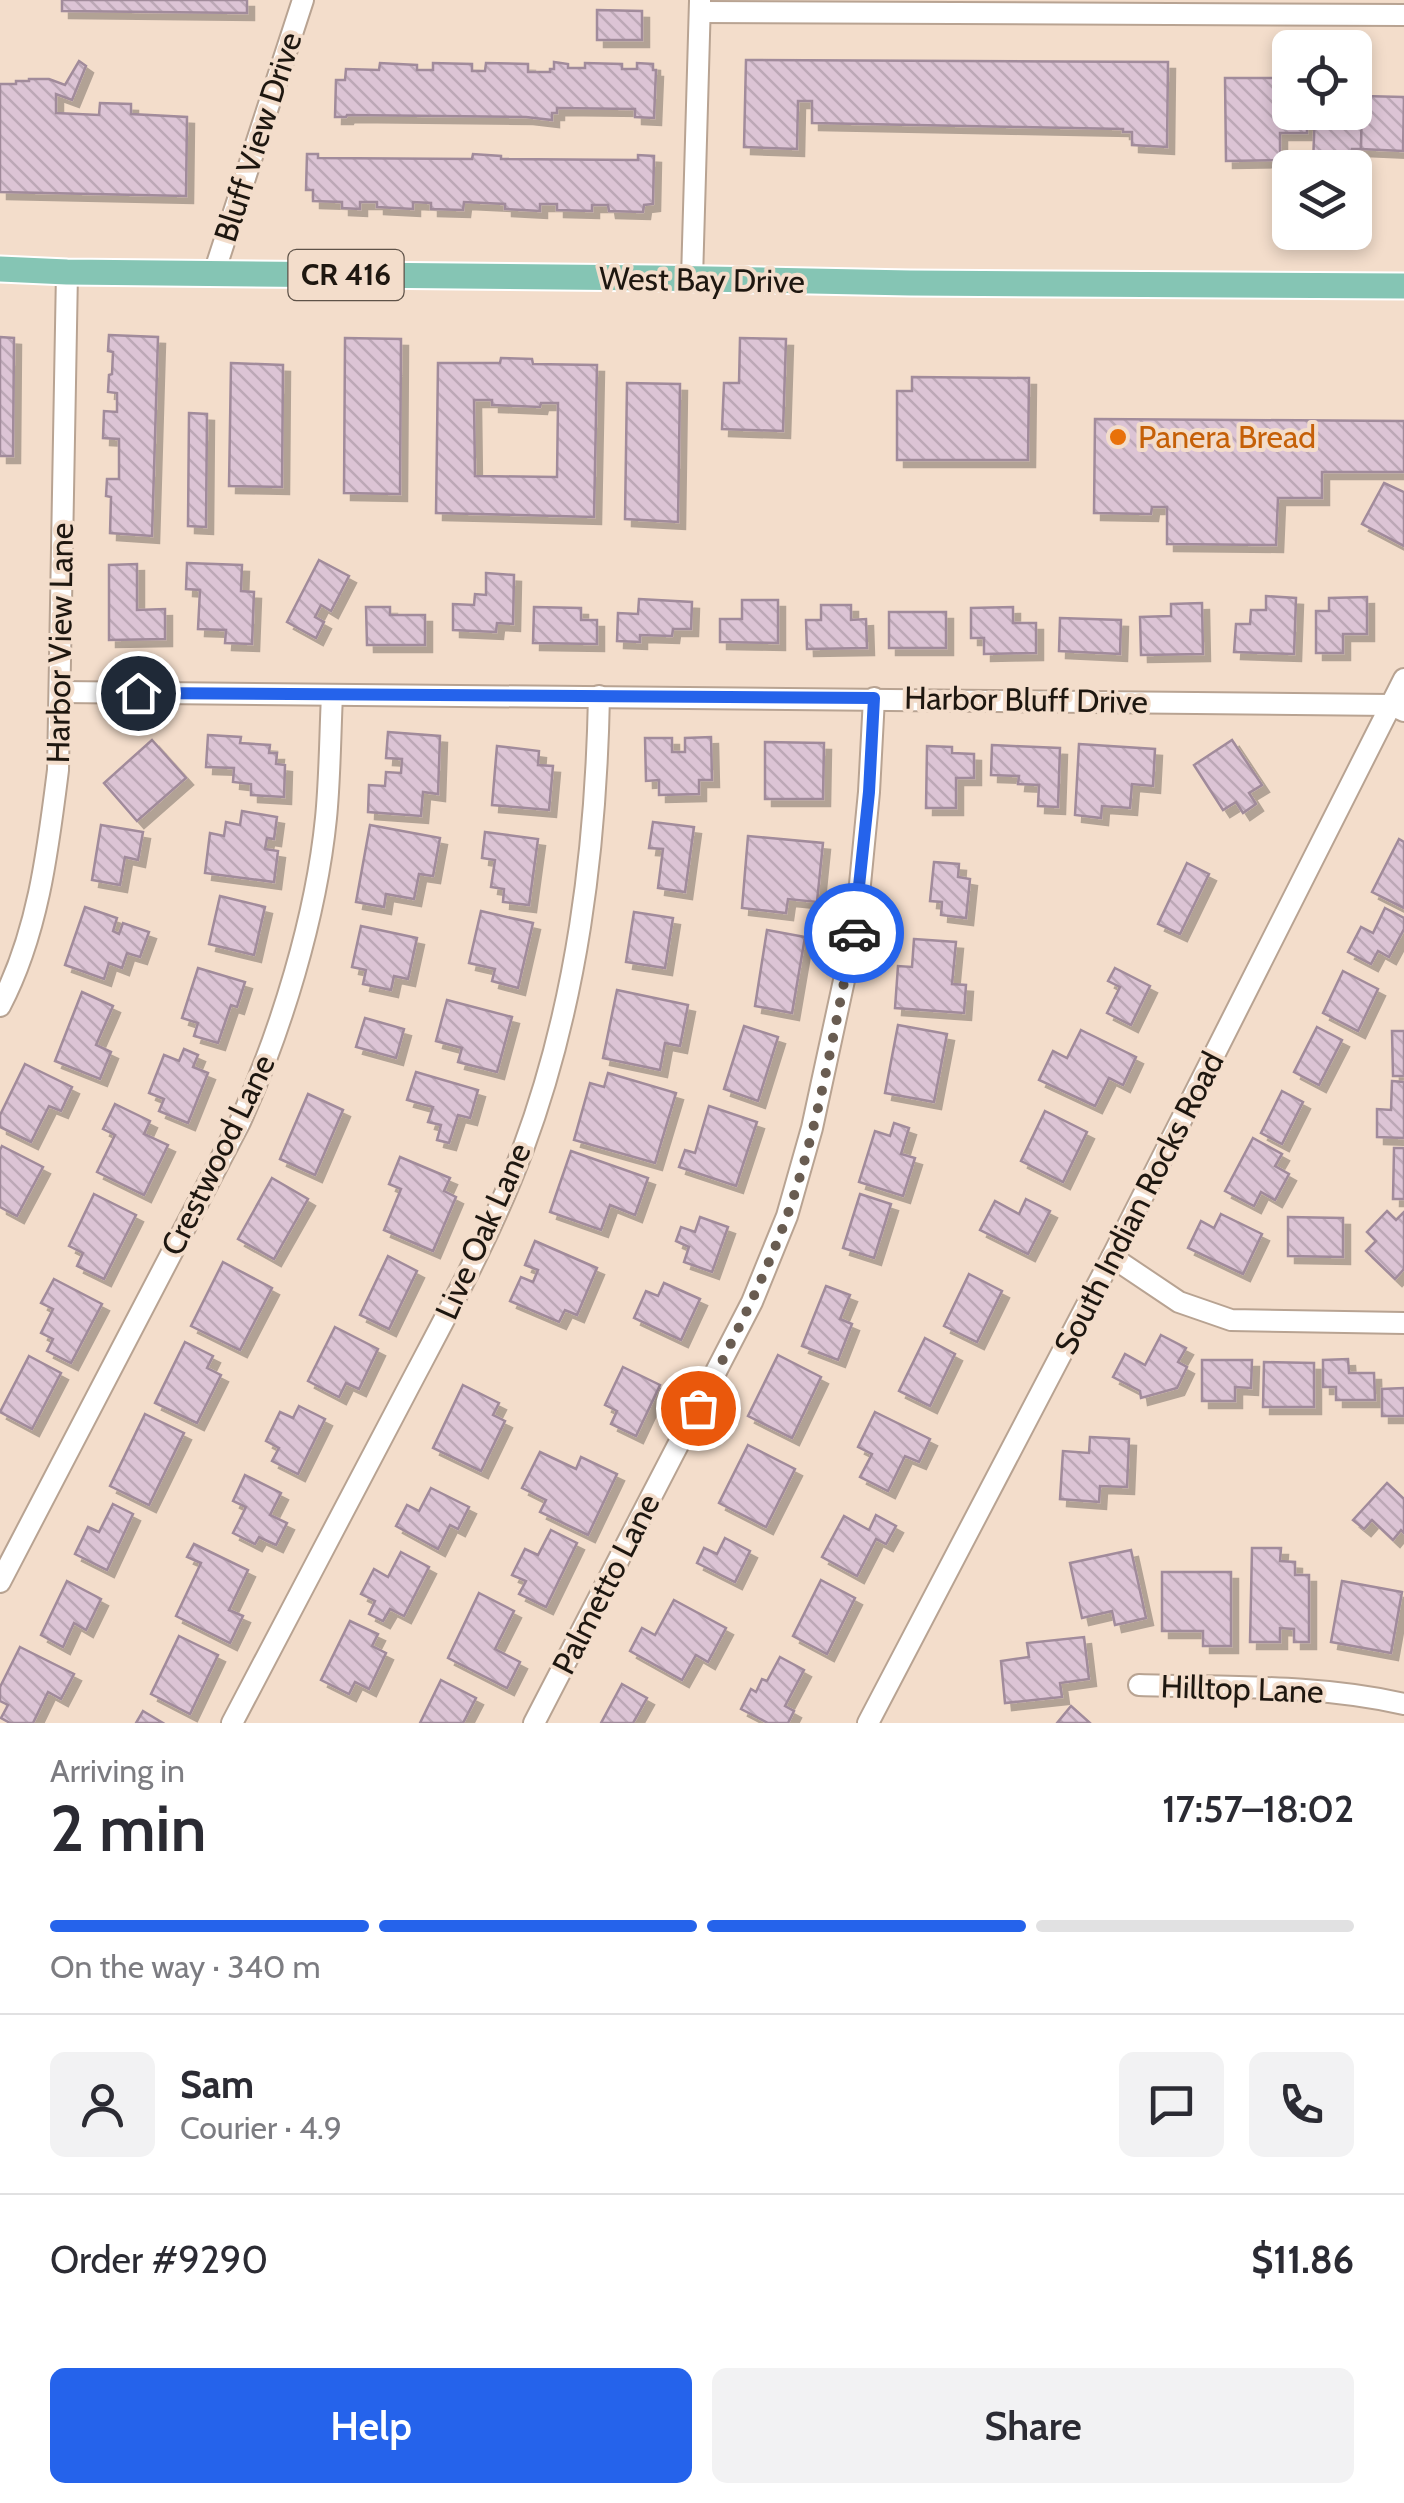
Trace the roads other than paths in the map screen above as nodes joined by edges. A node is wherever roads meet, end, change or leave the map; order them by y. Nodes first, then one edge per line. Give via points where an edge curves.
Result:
1 (303, 0) edge
2 (700, 6) edge
3 (1404, 15) edge
4 (0, 268) edge
5 (67, 272) junction
6 (214, 273) junction
7 (692, 279) junction
8 (1404, 286) edge
9 (1404, 680) edge
10 (61, 692) junction
11 (332, 695) junction
12 (598, 696) junction
13 (874, 698) junction
14 (1397, 708) edge
15 (0, 1006) edge
16 (1112, 1257) junction
17 (1404, 1323) edge
18 (0, 1582) edge
19 (1139, 1685) dead end
20 (1404, 1704) edge
21 (232, 1723) edge
22 (534, 1723) edge
23 (868, 1723) edge

1 - 6 street, Bluff View Drive
2 - 3 street
2 - 7 street
4 - 5 main road, West Bay Drive / CR 416
5 - 6 main road, West Bay Drive / CR 416
5 - 10 street, Harbor View Lane
6 - 7 main road, West Bay Drive / CR 416
7 - 8 main road, West Bay Drive / CR 416
9 - 14 street, South Indian Rocks Road
10 - 11 street, Harbor Bluff Drive
10 - 15 street, Harbor View Lane via 58,770 41,883
11 - 12 street, Harbor Bluff Drive
11 - 18 street, Crestwood Lane via 326,820 309,920 263,1071
12 - 13 street, Harbor Bluff Drive
12 - 21 street, Live Oak Lane via 598,772 576,958 523,1148 484,1242
13 - 14 street, Harbor Bluff Drive
13 - 22 street, Palmetto Lane via 856,924 787,1216 752,1302
14 - 16 street, South Indian Rocks Road
16 - 17 street via 1179,1302 1231,1320
16 - 23 street, South Indian Rocks Road
19 - 20 street, Hilltop Lane via 1313,1689

